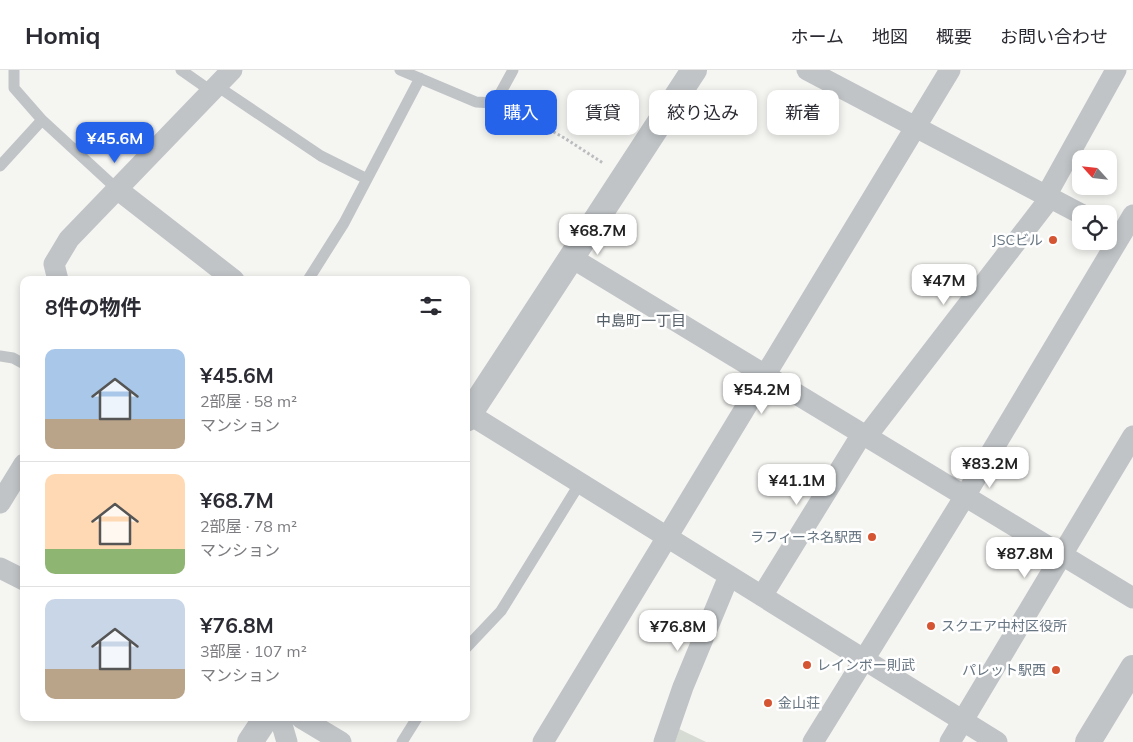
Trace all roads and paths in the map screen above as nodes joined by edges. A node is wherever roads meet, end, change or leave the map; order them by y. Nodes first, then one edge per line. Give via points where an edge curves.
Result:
1 (14, 70) edge
2 (180, 70) edge
3 (232, 70) edge
4 (400, 70) edge
5 (514, 70) edge
6 (694, 70) edge
7 (807, 70) edge
8 (950, 70) edge
9 (1116, 70) edge
10 (420, 78) junction
11 (214, 89) junction
12 (503, 90) edge
13 (485, 102) edge
14 (42, 120) junction
15 (917, 127) junction
16 (557, 133) edge
17 (0, 166) edge
18 (624, 178) junction
19 (367, 179) junction
20 (117, 189) junction
21 (1048, 197) junction
22 (1072, 209) edge
23 (1133, 215) edge
24 (1121, 235) edge
25 (572, 258) junction
26 (57, 276) edge
27 (229, 276) edge
28 (311, 276) edge
29 (0, 356) edge
30 (20, 362) edge
31 (765, 375) junction
32 (470, 414) edge
33 (470, 418) edge
34 (864, 435) junction
35 (1133, 436) edge
36 (20, 470) edge
37 (580, 483) junction
38 (965, 496) junction
39 (0, 503) edge
40 (668, 538) junction
41 (1061, 554) junction
42 (0, 568) edge
43 (729, 576) junction
44 (20, 578) edge
45 (762, 596) junction
46 (1133, 598) edge
47 (470, 644) edge
48 (863, 659) junction
49 (1133, 668) edge
50 (264, 721) edge
51 (281, 721) edge
52 (306, 721) edge
53 (414, 721) edge
54 (962, 721) junction
55 (250, 742) edge
56 (287, 742) edge
57 (341, 742) edge
58 (402, 742) edge
59 (543, 742) edge
60 (664, 742) edge
61 (813, 742) edge
62 (950, 742) edge
63 (996, 742) edge
64 (1088, 742) edge

1 - 14 lane via 14,88
2 - 11 lane
3 - 11 street
4 - 10 lane
5 - 12 lane
6 - 18 street
7 - 15 street
8 - 15 street
9 - 21 street
10 - 13 lane via 476,102
10 - 19 lane
11 - 19 lane via 321,156
11 - 20 street
14 - 17 lane
14 - 20 lane
15 - 21 street
15 - 31 street
16 - 18 path
18 - 25 street
19 - 28 lane
20 - 26 street via 69,239 54,264
20 - 27 street
21 - 22 street
21 - 34 street
23 - 24 street
24 - 38 street
25 - 31 street
25 - 32 street
29 - 30 lane
31 - 34 street
31 - 40 street
33 - 37 street
34 - 38 street
34 - 45 street
35 - 41 street
36 - 39 street
37 - 40 street
37 - 47 lane via 501,611
38 - 41 street
38 - 48 street
40 - 43 street
40 - 59 street
41 - 46 street
41 - 54 street
42 - 44 street
43 - 45 street
43 - 60 street
45 - 48 street
48 - 54 street
48 - 61 street
49 - 64 street
50 - 55 street
51 - 56 street
52 - 57 street
53 - 58 lane
54 - 62 street
54 - 63 street

